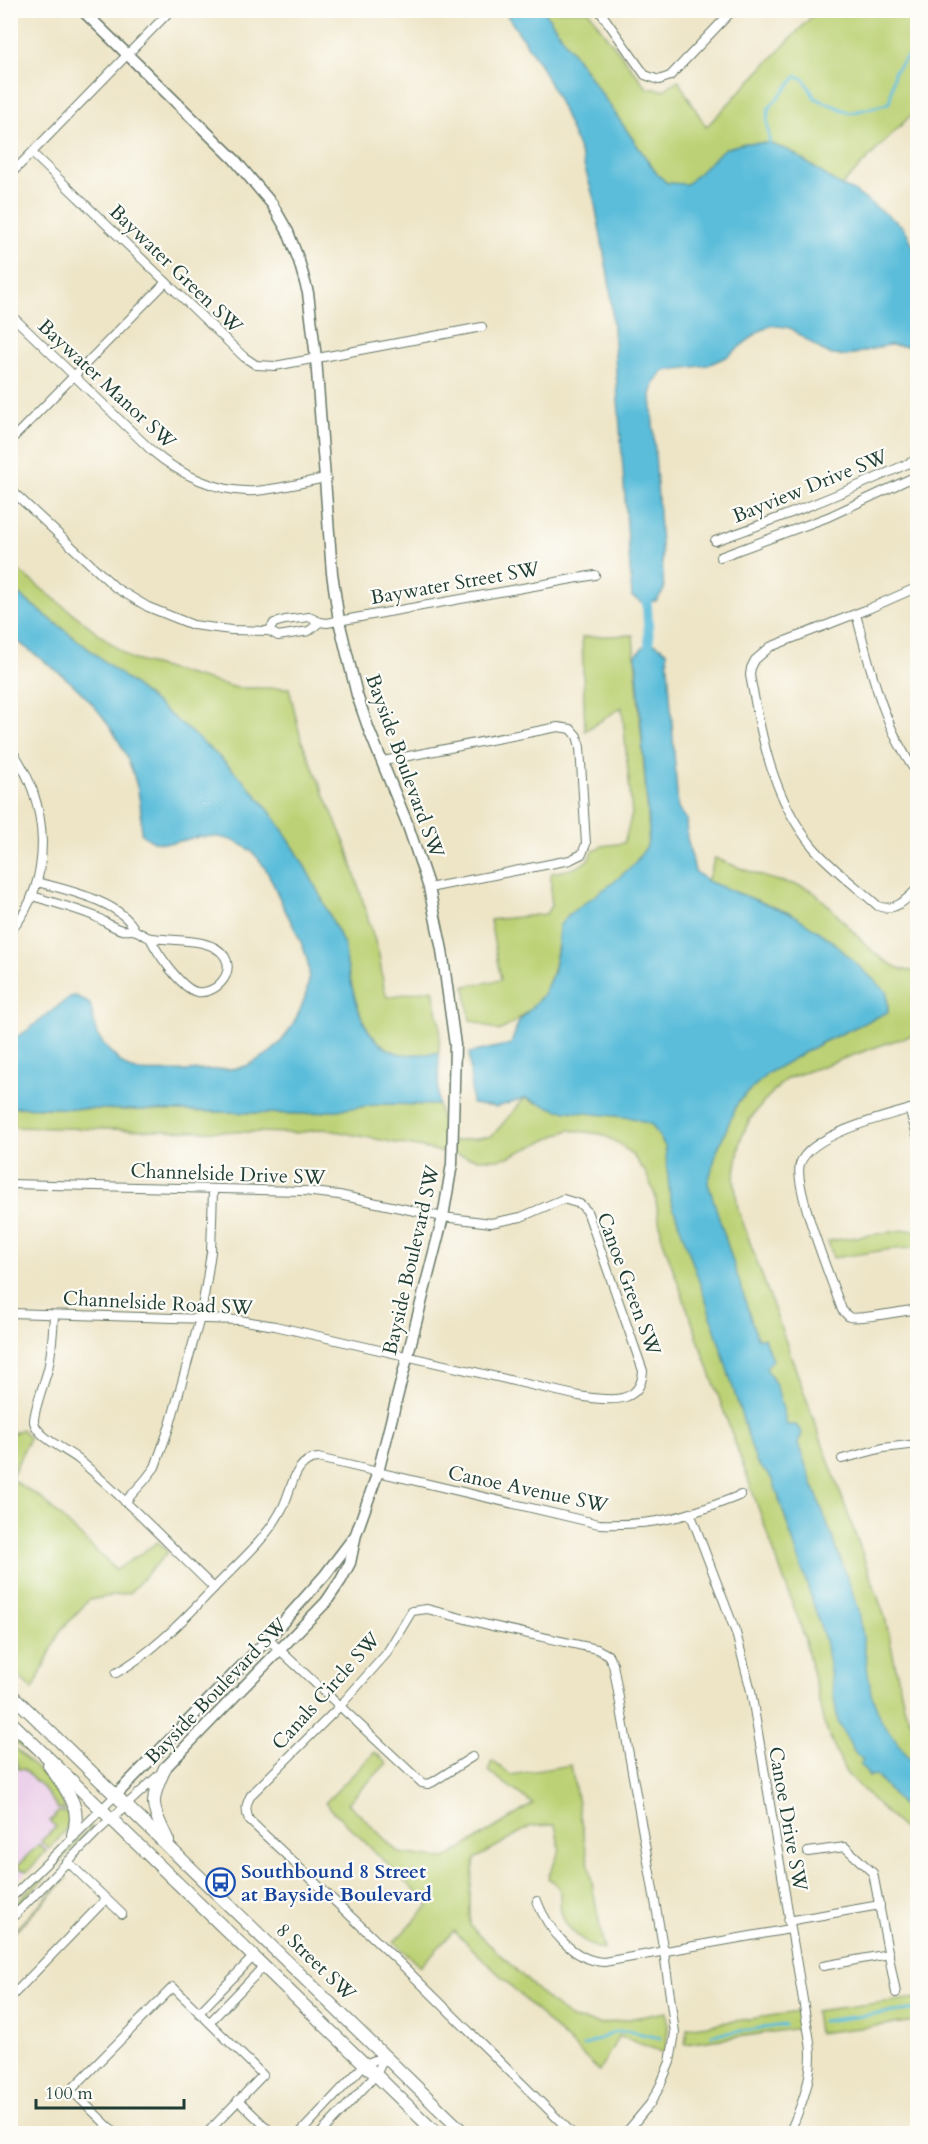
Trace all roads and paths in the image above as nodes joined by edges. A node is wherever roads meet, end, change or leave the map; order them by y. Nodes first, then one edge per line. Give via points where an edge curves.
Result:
1 (82, 10) edge
2 (171, 10) edge
3 (599, 10) edge
4 (733, 10) edge
5 (128, 55) junction
6 (32, 153) junction
7 (10, 175) edge
8 (166, 282) junction
9 (10, 314) edge
10 (482, 327) dead end
11 (316, 357) junction
12 (74, 376) junction
13 (10, 441) edge
14 (918, 459) edge
15 (918, 475) edge
16 (325, 478) junction
17 (10, 489) edge
18 (715, 541) dead end
19 (720, 557) dead end
20 (595, 575) dead end
21 (918, 587) edge
22 (856, 614) junction
23 (339, 621) junction
24 (320, 622) junction
25 (268, 632) junction
26 (10, 748) edge
27 (383, 761) junction
28 (918, 775) edge
29 (37, 882) junction
30 (429, 888) junction
31 (918, 888) edge
32 (33, 896) junction
33 (135, 930) junction
34 (10, 932) edge
35 (150, 938) junction
36 (913, 1108) edge
37 (918, 1138) edge
38 (10, 1184) edge
39 (213, 1190) junction
40 (443, 1217) junction
41 (918, 1310) edge
42 (10, 1313) edge
43 (54, 1314) junction
44 (200, 1318) junction
45 (408, 1356) junction
46 (918, 1444) edge
47 (842, 1459) dead end
48 (378, 1472) junction
49 (741, 1495) dead end
50 (125, 1502) junction
51 (690, 1515) junction
52 (356, 1534) junction
53 (214, 1588) junction
54 (268, 1639) junction
55 (280, 1651) junction
56 (116, 1673) dead end
57 (10, 1693) edge
58 (340, 1706) junction
59 (10, 1721) edge
60 (37, 1747) junction
61 (472, 1757) dead end
62 (165, 1768) junction
63 (116, 1795) junction
64 (127, 1806) junction
65 (101, 1808) junction
66 (112, 1819) junction
67 (73, 1835) junction
68 (171, 1848) junction
69 (808, 1852) dead end
70 (68, 1862) junction
71 (10, 1899) edge
72 (106, 1899) junction
73 (537, 1901) dead end
74 (880, 1905) junction
75 (122, 1914) dead end
76 (10, 1920) edge
77 (789, 1925) junction
78 (664, 1952) junction
79 (889, 1954) junction
80 (254, 1956) junction
81 (264, 1966) junction
82 (823, 1966) dead end
83 (896, 1993) dead end
84 (10, 1998) edge
85 (200, 2013) junction
86 (210, 2022) junction
87 (385, 2056) junction
88 (365, 2064) junction
89 (376, 2075) junction
90 (238, 2100) junction
91 (116, 2133) edge
92 (206, 2133) edge
93 (273, 2133) edge
94 (299, 2133) edge
95 (320, 2133) edge
96 (437, 2133) edge
97 (465, 2133) edge
98 (573, 2133) edge
99 (625, 2133) edge
100 (789, 2133) edge

1 - 5 street, Bayside Boulevard SW
2 - 5 street
3 - 4 street via 645,75 659,80 670,76
5 - 6 street
5 - 11 street, Bayside Boulevard SW via 234,159 272,204 299,261 308,293
6 - 7 street
6 - 8 street, Baywater Green SW
8 - 11 street, Baywater Green SW via 256,365 275,366
8 - 12 street
9 - 12 street, Baywater Manor SW
10 - 11 street
11 - 16 street, Bayside Boulevard SW
12 - 13 street
12 - 16 street, Baywater Manor SW via 163,461 197,479 235,490 255,491
14 - 18 street, Bayview Drive SW via 807,508
15 - 19 street, Bayview Drive SW via 828,517
16 - 23 street, Bayside Boulevard SW
17 - 25 street, Baywater Street SW via 117,588 148,607 193,625
20 - 23 street, Baywater Street SW
21 - 22 street
22 - 28 street via 891,732
22 - 31 street via 770,647 755,660 750,675 761,734 789,813 813,848 883,908 898,905
23 - 24 street, Baywater Street SW
23 - 27 street, Bayside Boulevard SW via 357,695
24 - 25 street, Baywater Street SW via 309,631 288,636
24 - 25 street, Baywater Street SW via 309,617 285,620 274,623
26 - 29 street via 35,790 43,851
27 - 30 street, Bayside Boulevard SW
27 - 30 street via 558,726 571,729 577,736 586,844 582,854 570,860
29 - 32 street
29 - 33 street via 107,905 130,919
30 - 40 street, Bayside Boulevard SW via 455,1045 453,1164
32 - 33 street via 122,930
32 - 34 street via 22,919
33 - 35 street
35 - 35 street via 182,983 196,992 210,991 221,984 227,972 226,958 216,948 200,942
36 - 37 street
36 - 41 street via 837,1132 812,1149 800,1165 801,1190 842,1310 857,1318
38 - 39 street, Channelside Drive SW
39 - 40 street, Channelside Drive SW via 339,1195
39 - 44 street via 211,1252
40 - 45 street, Bayside Boulevard SW
40 - 45 street, Canoe Green SW via 491,1223 521,1217 563,1199 580,1204 587,1211 643,1371 642,1380 639,1388 623,1399 601,1399
42 - 43 street, Channelside Road SW
43 - 44 street, Channelside Road SW
43 - 50 street via 48,1367 34,1414 36,1426
44 - 45 street, Channelside Road SW via 269,1325
44 - 50 street via 160,1455 146,1480
45 - 48 street, Bayside Boulevard SW
46 - 47 street
48 - 51 street, Canoe Avenue SW via 599,1524 628,1525
48 - 52 street, Bayside Boulevard SW
48 - 53 street, Canoe Avenue SW via 318,1458 306,1460 262,1540
49 - 51 street, Canoe Avenue SW
50 - 53 street
51 - 77 street, Canoe Drive SW via 736,1634 751,1691
52 - 54 street, Bayside Boulevard SW
52 - 55 street, Bayside Boulevard SW via 342,1580
53 - 56 street via 164,1640
54 - 55 street
54 - 63 street, Bayside Boulevard SW
55 - 58 street
55 - 62 street, Bayside Boulevard SW
57 - 63 main road, 8 Street SW
58 - 61 street via 422,1783 433,1782
58 - 78 street, Canals Circle SW via 386,1654 412,1611 427,1609 597,1649 608,1655 615,1671
58 - 98 street, Canals Circle SW via 251,1795 246,1807 249,1820
59 - 60 main road, 8 Street SW
60 - 65 main road, 8 Street SW
60 - 67 main road via 74,1802 77,1819
62 - 64 street, Bayside Boulevard SW
62 - 68 main road via 154,1793 153,1807
63 - 64 main road, 8 Street SW
63 - 65 street
64 - 66 street, Bayside Boulevard SW
64 - 68 main road, 8 Street SW
65 - 66 main road, 8 Street SW
65 - 67 street
66 - 70 street, Bayside Boulevard SW
66 - 80 main road, 8 Street SW
67 - 71 street
68 - 87 main road, 8 Street SW
69 - 74 street via 845,1847 873,1873
70 - 72 street
70 - 76 street, Bayside Boulevard SW
72 - 75 street
72 - 84 street
73 - 78 street via 549,1925 586,1958 604,1962
74 - 77 street
74 - 79 street
77 - 78 street
77 - 100 street, Canoe Drive SW via 811,2055 801,2108
78 - 99 street, Canals Circle SW via 675,2033 670,2062 650,2104
79 - 82 street
79 - 83 street
80 - 81 main road, 8 Street SW
80 - 85 street
81 - 86 street
81 - 88 main road, 8 Street SW
85 - 86 street
85 - 91 street via 173,1987 71,2090
86 - 90 street via 263,2075
87 - 88 street
87 - 89 street
87 - 97 main road, 8 Street SW
88 - 89 main road, 8 Street SW
88 - 94 street
89 - 95 street
89 - 96 main road, 8 Street SW
90 - 92 street
90 - 93 street

